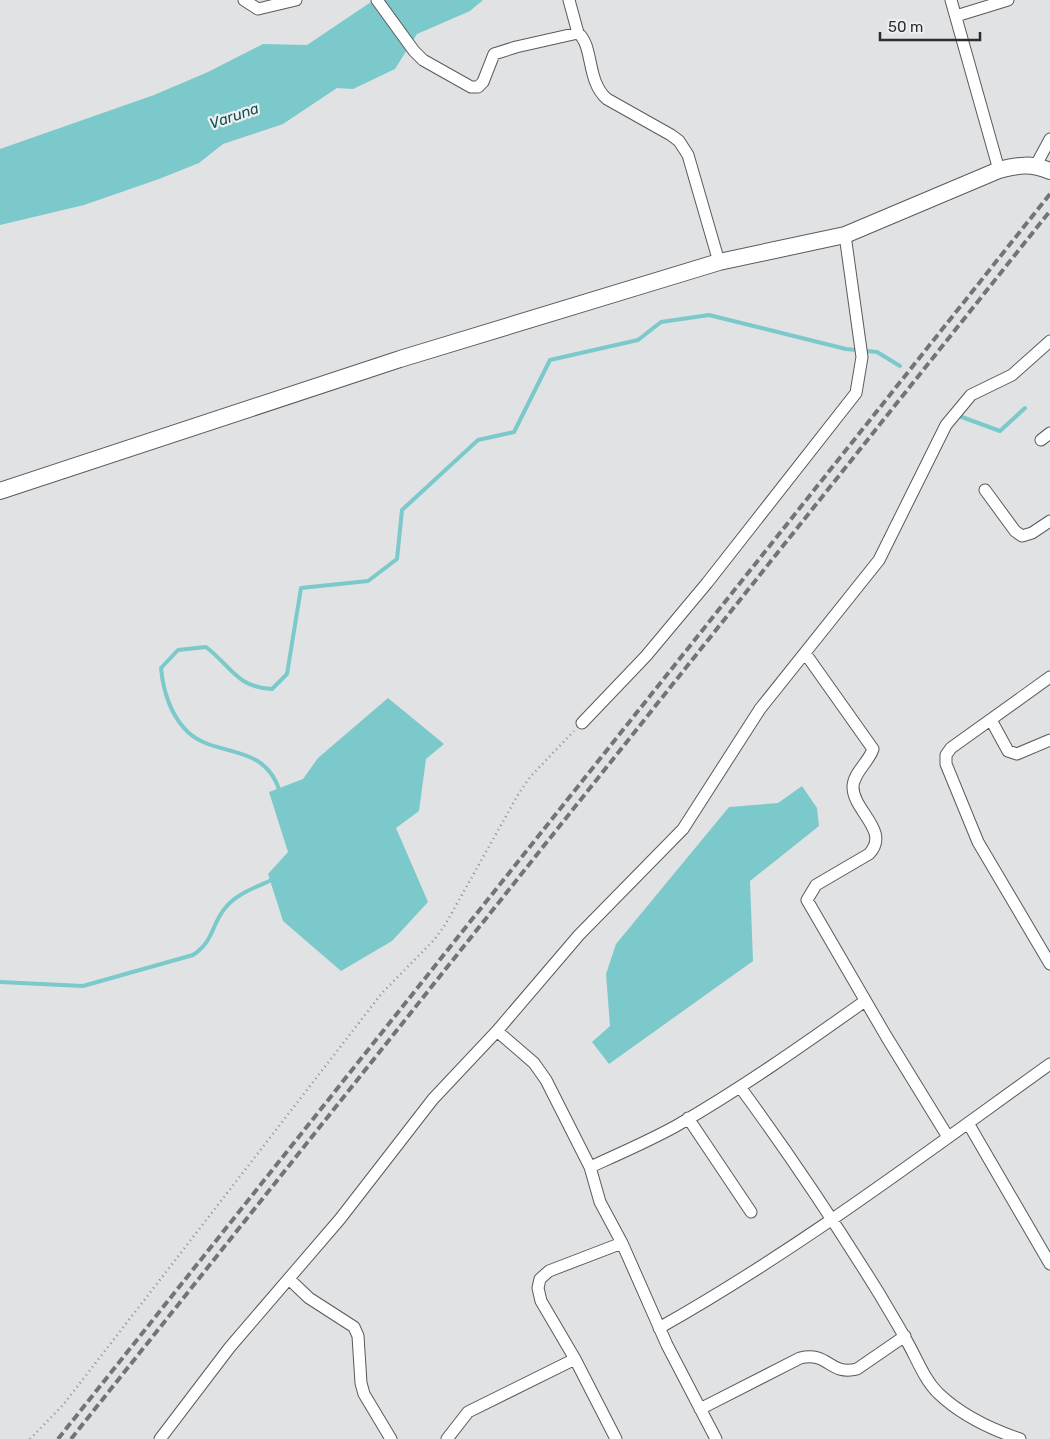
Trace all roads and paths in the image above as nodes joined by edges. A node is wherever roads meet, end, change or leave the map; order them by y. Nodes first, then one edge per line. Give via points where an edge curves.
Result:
1 (244, 0) edge
2 (296, 0) edge
3 (377, 0) edge
4 (569, 0) edge
5 (952, 0) edge
6 (1008, 0) edge
7 (956, 16) junction
8 (578, 33) junction
9 (1050, 139) edge
10 (1043, 168) edge
11 (999, 170) junction
12 (844, 235) junction
13 (719, 262) junction
14 (1050, 341) edge
15 (985, 490) dead end
16 (0, 491) edge
17 (1050, 521) edge
18 (805, 653) junction
19 (1050, 677) edge
20 (991, 720) junction
21 (582, 724) joint
22 (1050, 740) edge
23 (1050, 964) edge
24 (865, 1001) junction
25 (497, 1031) junction
26 (1050, 1064) edge
27 (740, 1087) junction
28 (688, 1118) junction
29 (968, 1123) junction
30 (948, 1137) junction
31 (590, 1168) junction
32 (751, 1212) dead end
33 (832, 1218) junction
34 (622, 1243) junction
35 (1050, 1264) edge
36 (289, 1278) junction
37 (659, 1328) junction
38 (905, 1336) junction
39 (575, 1359) junction
40 (700, 1409) junction
41 (30, 1439) edge
42 (160, 1439) edge
43 (391, 1439) edge
44 (447, 1439) edge
45 (616, 1439) edge
46 (716, 1439) edge
47 (1020, 1439) edge

1 - 2 street via 258,8
3 - 8 street via 414,52 429,65 470,87 478,87 483,82 494,54
4 - 8 street
5 - 7 street
6 - 7 street
7 - 11 street
8 - 13 street via 585,43 598,91 671,135 688,155
9 - 10 street
10 - 11 street via 1022,164
11 - 12 street
12 - 13 street
12 - 21 street via 862,357 856,393 646,656
13 - 16 street via 400,359
14 - 18 street via 1012,375 972,395 946,425 879,560
15 - 17 street via 1022,536
18 - 24 street via 873,749 853,784 854,795 876,832 875,848 816,885 807,900
18 - 25 street via 760,709 683,829 579,935
19 - 20 street
20 - 22 street via 1008,751 1017,754
20 - 23 street via 950,748 946,764 978,842
21 - 41 path via 531,776 519,793 445,926 382,993 63,1404
24 - 27 street
24 - 30 street
25 - 31 street via 534,1063 546,1080
25 - 36 street via 433,1099 340,1219
26 - 29 street
27 - 28 street
27 - 33 street
28 - 31 street
28 - 32 street
29 - 30 street
29 - 35 street
30 - 33 street
31 - 34 street via 600,1202
33 - 37 street via 706,1302
33 - 38 street
34 - 37 street
34 - 39 street via 548,1271 540,1279 538,1288 542,1301
36 - 42 street via 230,1347
36 - 43 street via 309,1298 354,1327 358,1336 360,1383
37 - 40 street
38 - 40 street via 857,1369 839,1370 812,1355 800,1358
38 - 47 street via 929,1383 939,1394 991,1430
39 - 44 street via 468,1412
39 - 45 street
40 - 46 street

